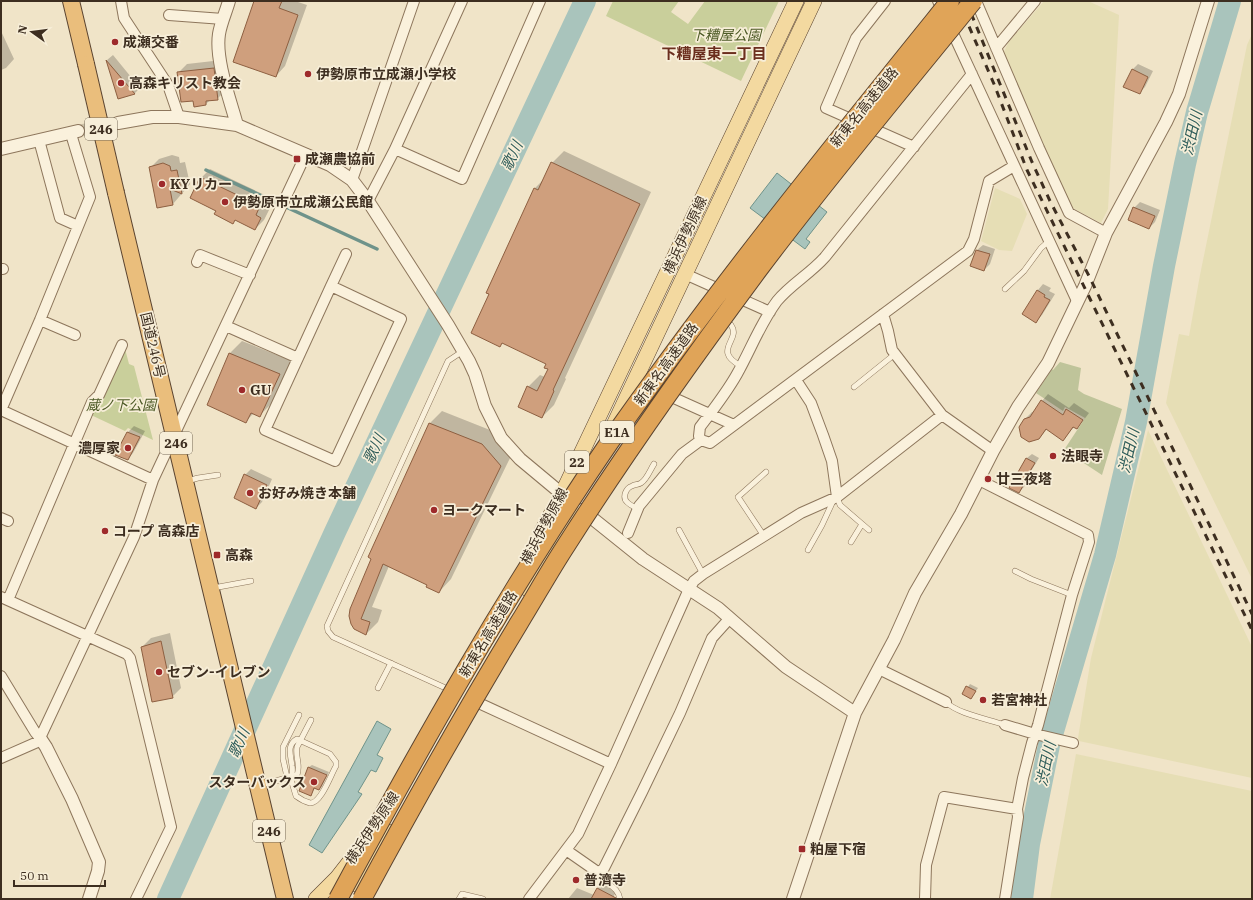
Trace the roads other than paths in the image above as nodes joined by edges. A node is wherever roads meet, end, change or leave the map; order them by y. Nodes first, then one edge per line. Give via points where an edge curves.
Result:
1 (71, 1) edge
2 (121, 1) edge
3 (229, 1) edge
4 (414, 1) edge
5 (462, 1) edge
6 (540, 1) edge
7 (796, 1) edge
8 (814, 1) edge
9 (885, 1) edge
10 (938, 1) edge
11 (950, 1) edge
12 (975, 1) edge
13 (1034, 1) edge
14 (1208, 1) edge
15 (174, 13) dead end
16 (223, 19) junction
17 (996, 48) junction
18 (972, 74) junction
19 (179, 117) junction
20 (118, 123) tunnel mouth
21 (237, 124) junction
22 (74, 132) joint
23 (40, 140) junction
24 (914, 147) junction
25 (1, 149) edge
26 (395, 149) junction
27 (306, 154) junction
28 (1014, 166) junction
29 (352, 180) junction
30 (368, 201) junction
31 (78, 226) junction
32 (1106, 233) junction
33 (1049, 241) junction
34 (346, 254) dead end
35 (200, 255) dead end
36 (685, 274) junction
37 (250, 275) junction
38 (331, 286) junction
39 (1005, 289) dead end
40 (1077, 301) junction
41 (770, 312) junction
42 (882, 314) junction
43 (40, 320) junction
44 (731, 325) dead end
45 (226, 326) junction
46 (75, 335) dead end
47 (122, 345) dead end
48 (463, 351) junction
49 (895, 354) junction
50 (298, 358) junction
51 (741, 366) junction
52 (635, 380) junction
53 (796, 380) junction
54 (854, 387) dead end
55 (1, 410) edge
56 (710, 414) junction
57 (942, 415) junction
58 (734, 425) junction
59 (174, 435) junction
60 (701, 440) junction
61 (74, 444) junction
62 (993, 451) junction
63 (654, 464) dead end
64 (766, 472) dead end
65 (218, 475) dead end
66 (153, 480) junction
67 (978, 480) junction
68 (186, 481) junction
69 (562, 494) junction
70 (836, 498) junction
71 (576, 506) junction
72 (638, 509) junction
73 (862, 524) junction
74 (679, 530) dead end
75 (869, 530) dead end
76 (628, 533) dead end
77 (764, 536) junction
78 (851, 542) dead end
79 (808, 550) dead end
80 (1015, 571) dead end
81 (703, 574) junction
82 (251, 581) dead end
83 (210, 588) junction
84 (689, 589) junction
85 (1072, 595) junction
86 (4, 598) edge
87 (730, 618) junction
88 (88, 636) junction
89 (391, 663) junction
90 (879, 669) junction
91 (1, 676) edge
92 (378, 688) dead end
93 (454, 691) junction
94 (469, 698) junction
95 (946, 702) joint
96 (855, 713) junction
97 (299, 715) dead end
98 (310, 720) dead end
99 (1005, 725) joint
100 (1037, 735) junction
101 (41, 739) junction
102 (301, 740) junction
103 (1073, 743) dead end
104 (1, 758) edge
105 (611, 764) junction
106 (290, 777) junction
107 (258, 786) junction
108 (1017, 809) junction
109 (566, 850) junction
110 (599, 873) junction
111 (89, 899) edge
112 (136, 899) edge
113 (285, 899) edge
114 (316, 899) edge
115 (338, 899) edge
116 (341, 899) edge
117 (362, 899) edge
118 (459, 899) edge
119 (483, 899) edge
120 (529, 899) edge
121 (620, 899) edge
122 (793, 899) edge
123 (925, 899) edge
124 (1006, 899) edge

1 - 59 highway, 国道246号 / 246, bridge
2 - 19 street via 124,18 168,85
3 - 16 street
4 - 29 street
5 - 26 street
6 - 26 street via 462,179
7 - 69 main road, 横浜伊勢原線 / 22
8 - 36 main road, 横浜伊勢原線 / 22
9 - 24 street via 856,38 826,108
10 - 18 street
11 - 115 highway, 新東名高速道路 / E1A, bridge via 745,257 608,445 550,532 466,668
12 - 17 street
12 - 117 highway, 新東名高速道路 / E1A, bridge via 764,262 629,451 566,546 486,678
13 - 17 street
14 - 32 street via 1179,94
15 - 16 street
16 - 21 street via 219,34 219,52
17 - 32 street via 1069,213
18 - 24 street
18 - 28 street
19 - 20 street via 152,117
19 - 21 street
21 - 27 street
22 - 23 street
22 - 31 street via 90,197
23 - 25 street
23 - 31 street via 60,218
24 - 41 street via 818,264 786,291
26 - 30 street
27 - 29 street via 330,164
27 - 37 street
28 - 33 street
28 - 42 street via 989,181 974,239 968,251
29 - 30 street
30 - 48 street
31 - 43 street
32 - 40 street
33 - 39 lane
33 - 40 street
34 - 38 street
35 - 37 street
36 - 41 street
36 - 52 main road, 横浜伊勢原線 / 22
37 - 45 street
38 - 50 street
38 - 50 street via 400,318 335,460 266,430
40 - 62 street via 1048,363 1018,407
41 - 51 street
42 - 49 street
42 - 53 street
43 - 46 street
43 - 55 street
44 - 51 lane via 733,335 727,353 732,361
45 - 50 street
45 - 59 street
47 - 61 street via 99,395 92,402
48 - 69 street via 501,438 520,459
48 - 89 lane via 448,361 327,626 333,637
49 - 54 lane
49 - 57 street
51 - 56 street
52 - 56 street
52 - 71 main road, 横浜伊勢原線 / 22
53 - 58 street
53 - 70 street via 811,403 832,461
55 - 61 street
56 - 58 street
56 - 60 street via 699,431
57 - 62 street
57 - 70 street
58 - 60 street via 710,444
59 - 66 street
59 - 68 highway, 国道246号 / 246
60 - 72 street via 682,454
61 - 66 street
61 - 86 street
62 - 67 street
63 - 72 lane via 644,481 631,486 625,493 626,501
64 - 77 lane via 738,497
65 - 68 lane
66 - 88 street via 134,537
67 - 85 street via 1088,535 1089,542
67 - 90 street via 915,593
68 - 83 highway, 国道246号 / 246
69 - 71 street
69 - 93 main road, 横浜伊勢原線 / 22
70 - 73 lane via 840,505
70 - 77 street via 801,512
70 - 79 lane
71 - 84 street via 643,559
71 - 94 main road, 横浜伊勢原線 / 22
72 - 76 street
73 - 75 lane
73 - 78 lane
74 - 81 lane
77 - 81 street
80 - 85 lane
81 - 84 street
82 - 83 lane
83 - 107 highway, 国道246号 / 246
84 - 87 street
84 - 105 street
85 - 100 street
86 - 88 street
87 - 96 street via 786,667
87 - 110 street via 712,638 642,792 604,868
88 - 101 street
88 - 112 street via 127,654 130,658 170,827
89 - 92 lane
89 - 93 lane
90 - 95 street
90 - 96 street
91 - 101 street
93 - 114 main road, 横浜伊勢原線 / 22 via 384,816 337,878
94 - 105 street
94 - 116 main road, 横浜伊勢原線 / 22 via 397,824
95 - 99 lane via 965,712
96 - 122 street
97 - 106 lane via 283,747 283,759
98 - 102 lane
99 - 100 street
100 - 103 street
100 - 108 street via 1023,778
101 - 104 street
101 - 111 street via 72,798 99,862
102 - 106 lane via 296,750 299,769 297,775
102 - 106 lane via 330,754 336,766 321,796 314,803 296,796
105 - 109 street via 578,834
106 - 107 lane
107 - 113 highway, 国道246号 / 246
108 - 123 street via 944,797 926,865
108 - 124 street
109 - 110 street
109 - 120 street
110 - 121 lane via 601,879 615,888
118 - 119 lane via 462,894

